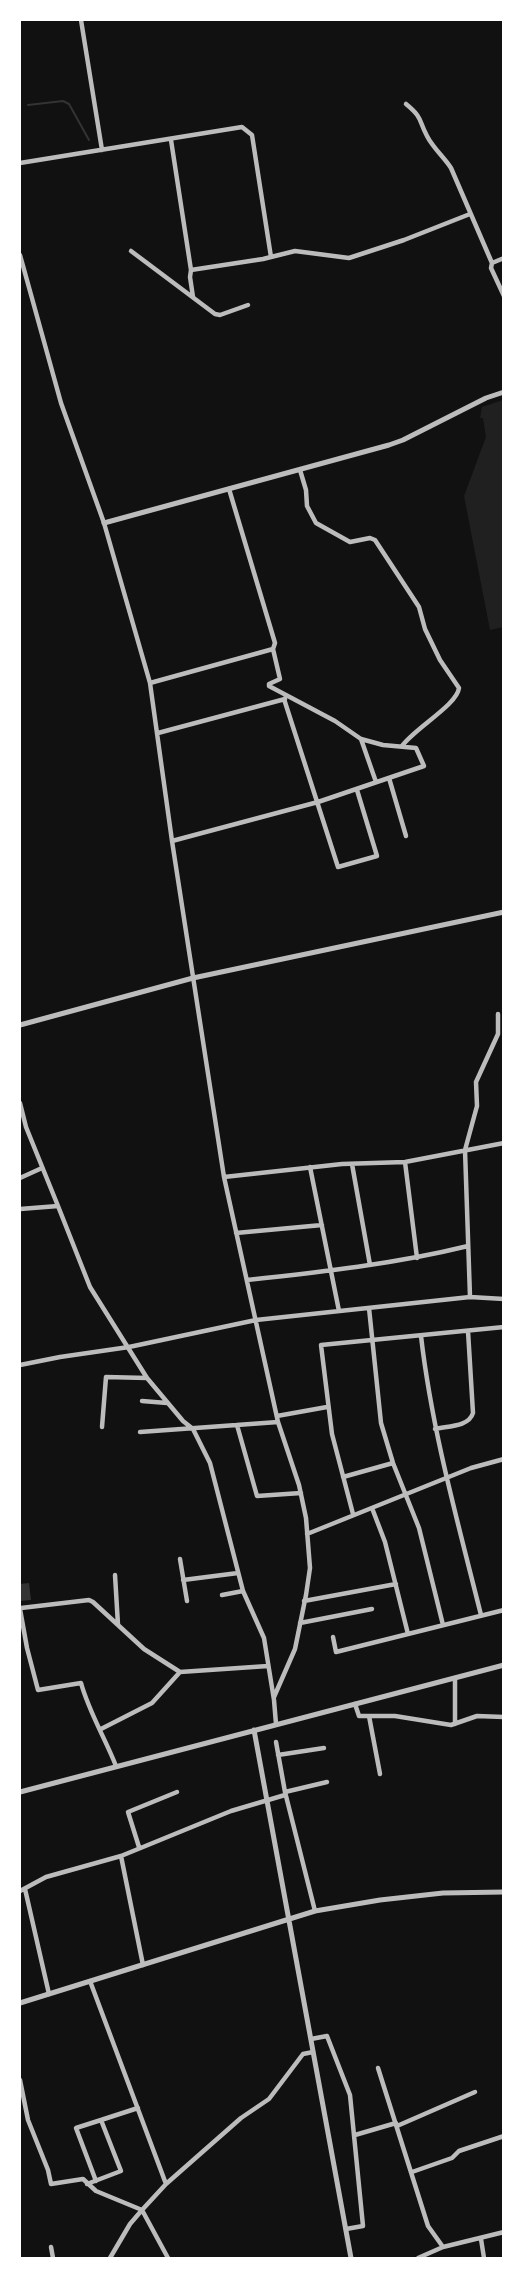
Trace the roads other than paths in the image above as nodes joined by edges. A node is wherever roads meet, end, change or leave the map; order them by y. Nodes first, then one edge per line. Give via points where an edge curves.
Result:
1 (81, 20) edge
2 (406, 104) dead end
3 (171, 140) junction
4 (102, 150) junction
5 (20, 163) edge
6 (470, 214) junction
7 (130, 251) dead end
8 (20, 255) edge
9 (271, 257) junction
10 (504, 258) edge
11 (492, 263) junction
12 (191, 270) junction
13 (504, 296) edge
14 (193, 297) junction
15 (248, 305) dead end
16 (504, 392) edge
17 (300, 470) junction
18 (229, 489) junction
19 (104, 524) junction
20 (273, 649) junction
21 (150, 683) junction
22 (286, 698) junction
23 (159, 733) junction
24 (362, 739) junction
25 (402, 746) junction
26 (389, 778) junction
27 (376, 782) junction
28 (357, 790) junction
29 (318, 802) junction
30 (406, 836) dead end
31 (172, 841) junction
32 (504, 912) edge
33 (194, 978) junction
34 (498, 1014) dead end
35 (20, 1025) edge
36 (20, 1106) edge
37 (504, 1143) edge
38 (465, 1150) junction
39 (405, 1162) junction
40 (352, 1164) junction
41 (310, 1167) junction
42 (42, 1168) junction
43 (224, 1177) junction
44 (20, 1178) edge
45 (58, 1206) junction
46 (20, 1209) edge
47 (321, 1225) junction
48 (236, 1233) junction
49 (468, 1246) junction
50 (417, 1258) junction
51 (370, 1265) junction
52 (332, 1271) junction
53 (246, 1280) junction
54 (470, 1297) junction
55 (504, 1299) edge
56 (369, 1308) junction
57 (339, 1311) junction
58 (256, 1320) junction
59 (504, 1327) edge
60 (468, 1331) junction
61 (421, 1336) junction
62 (372, 1341) junction
63 (129, 1347) junction
64 (20, 1365) edge
65 (147, 1378) junction
66 (142, 1401) dead end
67 (167, 1403) junction
68 (327, 1407) junction
69 (277, 1416) junction
70 (278, 1422) junction
71 (237, 1425) junction
72 (102, 1427) dead end
73 (435, 1429) junction
74 (193, 1430) junction
75 (140, 1432) dead end
76 (504, 1459) edge
77 (393, 1463) junction
78 (343, 1477) junction
79 (447, 1478) junction
80 (301, 1493) junction
81 (405, 1494) junction
82 (372, 1508) junction
83 (352, 1514) junction
84 (308, 1534) junction
85 (180, 1559) dead end
86 (238, 1574) junction
87 (115, 1575) dead end
88 (183, 1580) junction
89 (396, 1584) junction
90 (243, 1591) junction
91 (222, 1595) dead end
92 (187, 1601) dead end
93 (304, 1601) junction
94 (20, 1608) edge
95 (372, 1609) dead end
96 (504, 1610) edge
97 (481, 1615) junction
98 (300, 1623) junction
99 (118, 1625) junction
100 (444, 1625) junction
101 (408, 1634) junction
102 (333, 1637) dead end
103 (504, 1665) edge
104 (268, 1666) junction
105 (180, 1672) junction
106 (455, 1678) junction
107 (274, 1696) junction
108 (356, 1704) junction
109 (369, 1716) junction
110 (504, 1717) edge
111 (276, 1724) junction
112 (455, 1724) junction
113 (101, 1729) junction
114 (254, 1730) junction
115 (276, 1742) dead end
116 (324, 1748) dead end
117 (278, 1755) junction
118 (116, 1766) junction
119 (380, 1774) dead end
120 (327, 1782) dead end
121 (20, 1791) edge
122 (177, 1792) dead end
123 (285, 1793) junction
124 (267, 1799) junction
125 (139, 1847) junction
126 (121, 1856) junction
127 (22, 1890) edge
128 (504, 1892) edge
129 (315, 1911) junction
130 (289, 1918) junction
131 (143, 1965) junction
132 (90, 1982) junction
133 (49, 1994) junction
134 (20, 2003) edge
135 (311, 2039) junction
136 (313, 2052) junction
137 (378, 2068) dead end
138 (20, 2080) edge
139 (475, 2092) dead end
140 (138, 2108) junction
141 (28, 2120) junction
142 (101, 2120) junction
143 (20, 2122) edge
144 (396, 2124) junction
145 (355, 2135) junction
146 (504, 2136) edge
147 (412, 2172) junction
148 (96, 2181) junction
149 (87, 2184) junction
150 (166, 2184) junction
151 (142, 2210) junction
152 (346, 2229) junction
153 (504, 2232) edge
154 (480, 2239) junction
155 (51, 2247) dead end
156 (443, 2247) junction
157 (424, 2257) edge
158 (53, 2259) edge
159 (110, 2259) edge
160 (168, 2259) edge
161 (351, 2259) edge
162 (418, 2259) edge
163 (484, 2259) edge

1 - 4 street
2 - 6 street via 418,114 428,138 451,168
3 - 4 street
3 - 9 street via 242,127 252,135
3 - 12 street
4 - 5 street
6 - 9 street via 350,258 295,251
6 - 11 street
7 - 14 street
8 - 19 street via 61,403
9 - 12 street
10 - 11 street
11 - 13 street
12 - 14 street
14 - 15 street via 220,315
16 - 17 street via 403,440
17 - 18 street
17 - 25 street via 307,506 316,523 350,542 375,540 419,607 440,660 459,688 447,706
18 - 19 street
18 - 20 street
19 - 21 street
20 - 21 street
20 - 22 street via 280,679 268,684
21 - 23 street
22 - 23 street
22 - 24 street via 335,721
22 - 29 street
23 - 31 street
24 - 25 street
24 - 27 street
25 - 26 street via 416,748 424,766
26 - 27 street
26 - 30 street
27 - 28 street
28 - 29 street
28 - 29 street via 377,856 338,867
29 - 31 street
31 - 33 street
32 - 33 street
33 - 35 street
33 - 43 street
34 - 38 street via 498,1034 476,1082 477,1106
36 - 42 street
37 - 38 street
38 - 39 street
38 - 49 street
39 - 40 street
39 - 50 street
40 - 41 street
40 - 51 street
41 - 43 street
41 - 47 street
42 - 44 street
42 - 45 street
43 - 48 street
45 - 46 street
45 - 63 street via 90,1287
47 - 48 street
47 - 52 street
48 - 53 street
49 - 50 street
49 - 54 street
50 - 51 street
51 - 52 street
52 - 53 street
52 - 57 street
53 - 58 street
54 - 55 street
54 - 56 street
56 - 57 street
56 - 62 street
57 - 58 street
58 - 63 street
58 - 69 street
59 - 60 street
60 - 61 street
60 - 73 street via 472,1419
61 - 62 street
61 - 73 street
62 - 68 street via 321,1345
62 - 77 street via 377,1401
63 - 64 street
63 - 65 street
65 - 67 street
65 - 72 street via 106,1377
66 - 67 street
67 - 74 street
68 - 69 street
68 - 78 street
69 - 70 street
70 - 71 street
70 - 80 street
71 - 74 street
71 - 80 street via 257,1496
73 - 79 street
74 - 75 street
74 - 86 street via 213,1472
76 - 79 street
77 - 78 street
77 - 81 street
78 - 83 street
79 - 81 street
79 - 97 street
80 - 84 street
81 - 82 street
81 - 100 street via 419,1528
82 - 83 street
82 - 89 street
83 - 84 street
84 - 93 street via 310,1568
85 - 88 street
86 - 88 street
86 - 90 street
87 - 99 street
88 - 92 street
89 - 93 street
89 - 101 street
90 - 91 street
90 - 104 street via 264,1638
93 - 98 street
94 - 99 street via 89,1600
94 - 113 street via 38,1690 81,1683
95 - 98 street
96 - 97 street
97 - 100 street
98 - 107 street via 295,1649
99 - 105 street via 144,1649
100 - 101 street
101 - 102 street via 336,1652
103 - 106 street
104 - 105 street
104 - 107 street
105 - 113 street via 152,1703
106 - 108 street
106 - 112 street
107 - 111 street
108 - 109 street via 359,1716
108 - 111 street
109 - 112 street
109 - 119 street
110 - 112 street via 477,1716
111 - 114 street
113 - 118 street
114 - 118 street
114 - 124 street
115 - 117 street
116 - 117 street
117 - 123 street
118 - 121 street
120 - 123 street
122 - 125 street via 128,1812
123 - 124 street
123 - 129 street
124 - 125 street
124 - 130 street
125 - 126 street
126 - 127 street via 46,1877
126 - 131 street
127 - 133 street
128 - 129 street via 380,1899
129 - 130 street
130 - 131 street
130 - 135 street
131 - 132 street
132 - 133 street
132 - 140 street
133 - 134 street
135 - 136 street
135 - 145 street via 327,2036 350,2095
136 - 150 street via 303,2054 269,2099 241,2118
136 - 152 street
137 - 144 street
138 - 141 street
139 - 144 street
140 - 142 street
140 - 150 street
141 - 143 street
141 - 149 street via 51,2184 83,2179
142 - 148 street via 121,2171
142 - 148 street via 76,2128
144 - 145 street
144 - 147 street
145 - 152 street via 363,2226
146 - 147 street
147 - 156 street via 428,2226
148 - 149 street
149 - 151 street
150 - 151 street
151 - 159 street
151 - 160 street
152 - 161 street
153 - 154 street
154 - 156 street
154 - 163 street
155 - 158 street
156 - 157 street
157 - 162 street

